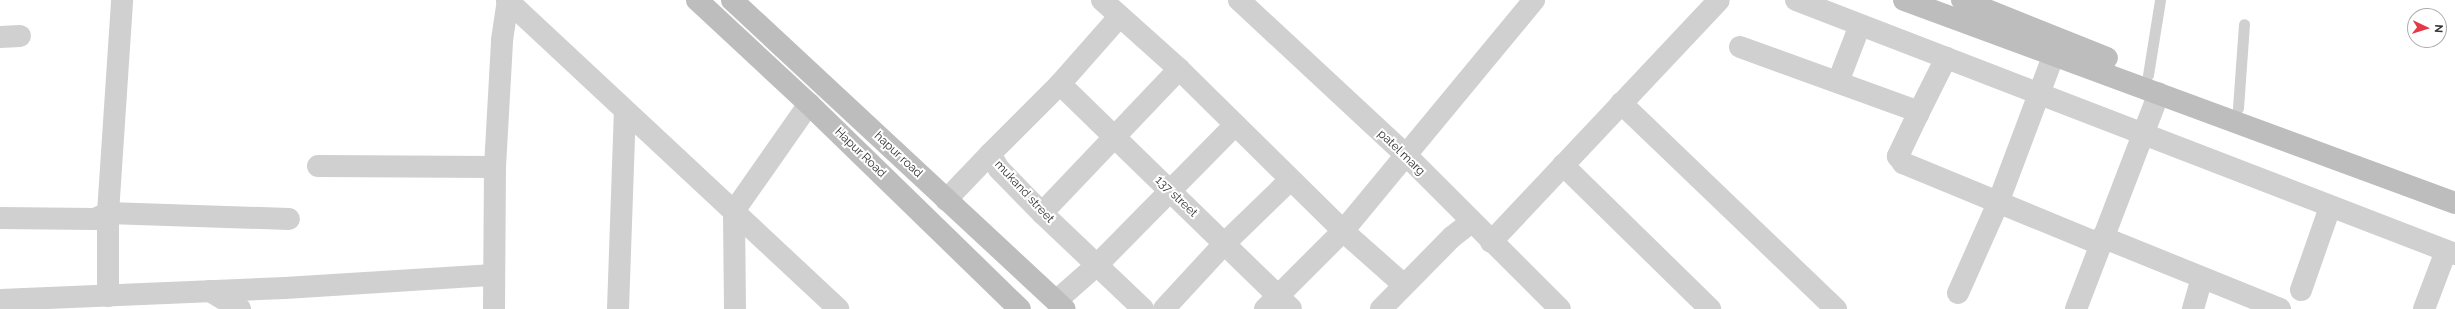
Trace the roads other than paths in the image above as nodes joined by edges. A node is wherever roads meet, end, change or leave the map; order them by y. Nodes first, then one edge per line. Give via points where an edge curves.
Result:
1 (122, 0) edge
2 (697, 0) edge
3 (732, 0) edge
4 (1102, 0) edge
5 (1239, 0) edge
6 (1534, 0) edge
7 (1719, 0) edge
8 (1796, 0) edge
9 (1904, 0) edge
10 (1962, 0) edge
11 (2160, 0) edge
12 (507, 1) edge
13 (1119, 17) junction
14 (2244, 24) dead end
15 (1860, 25) junction
16 (1740, 47) dead end
17 (2054, 54) junction
18 (1946, 58) junction
19 (1179, 69) junction
20 (1838, 82) junction
21 (1060, 84) junction
22 (2153, 84) junction
23 (2038, 94) junction
24 (1621, 103) junction
25 (809, 104) junction
26 (2238, 108) junction
27 (625, 111) junction
28 (1918, 114) junction
29 (1235, 125) junction
30 (2142, 133) junction
31 (1114, 137) junction
32 (990, 154) junction
33 (1406, 156) junction
34 (1562, 165) junction
35 (318, 166) dead end
36 (495, 167) junction
37 (1290, 180) junction
38 (2455, 187) edge
39 (1170, 191) junction
40 (946, 200) junction
41 (1998, 203) junction
42 (2455, 203) edge
43 (2330, 207) junction
44 (734, 211) junction
45 (108, 213) junction
46 (1042, 213) junction
47 (0, 218) edge
48 (289, 219) dead end
49 (1470, 222) junction
50 (1343, 231) junction
51 (2101, 240) junction
52 (1491, 242) junction
53 (1225, 243) junction
54 (2450, 252) edge
55 (1096, 266) junction
56 (494, 275) junction
57 (2202, 278) junction
58 (1404, 285) junction
59 (2301, 290) dead end
60 (210, 291) junction
61 (1958, 294) dead end
62 (108, 296) junction
63 (0, 300) edge
64 (1061, 305) edge
65 (1278, 305) edge
66 (2426, 308) edge
67 (240, 309) edge
68 (494, 309) edge
69 (618, 309) edge
70 (735, 309) edge
71 (838, 309) edge
72 (1020, 309) edge
73 (1143, 309) edge
74 (1164, 309) edge
75 (1381, 309) edge
76 (1560, 309) edge
77 (1710, 309) edge
78 (1836, 309) edge
79 (2076, 309) edge
80 (2193, 309) edge
81 (2280, 309) edge

1 - 45 street
2 - 25 street, Hapur Road
3 - 40 street, hapur road
4 - 13 street
5 - 33 street, patel marg
6 - 33 street
7 - 24 street
8 - 15 street
9 - 17 street
10 - 22 street
11 - 22 lane
12 - 27 street
12 - 36 street
13 - 19 street
13 - 21 street, mukand street
14 - 26 lane
15 - 18 street
15 - 20 street
16 - 20 street
17 - 22 street
17 - 23 street
18 - 23 street
18 - 28 street
19 - 29 street
19 - 31 street
20 - 28 street via 1909,107
21 - 31 street, 137 street
21 - 32 street, mukand street
22 - 26 street
22 - 30 street
22 - 42 street
23 - 30 street
23 - 41 street
24 - 34 street
24 - 78 street
25 - 44 street
25 - 72 street, Hapur Road
26 - 38 street
27 - 44 street
27 - 69 street
28 - 41 street via 1900,148 1899,159 1911,167
29 - 37 street
29 - 39 street
30 - 43 street
30 - 51 street
31 - 39 street, 137 street
31 - 46 street
32 - 40 street
32 - 46 street, mukand street via 999,169
33 - 49 street, patel marg
33 - 50 street
34 - 52 street
34 - 77 street
35 - 36 street
36 - 56 street
37 - 50 street
37 - 53 street
39 - 53 street, 137 street
39 - 55 street
40 - 64 street, hapur road
41 - 51 street
41 - 61 street
43 - 54 street
43 - 59 street
44 - 70 street
44 - 71 street
45 - 47 street via 95,219
45 - 48 street
45 - 62 street
46 - 55 street, mukand street
49 - 52 street, patel marg
49 - 58 street
50 - 58 street
50 - 65 street
51 - 57 street
51 - 79 street
52 - 76 street, patel marg
53 - 65 street, 137 street
53 - 74 street
54 - 66 street
55 - 64 street
55 - 73 street, mukand street
56 - 60 street
56 - 68 street
57 - 80 street
57 - 81 street
58 - 75 street
60 - 62 street
60 - 67 street
62 - 63 street

